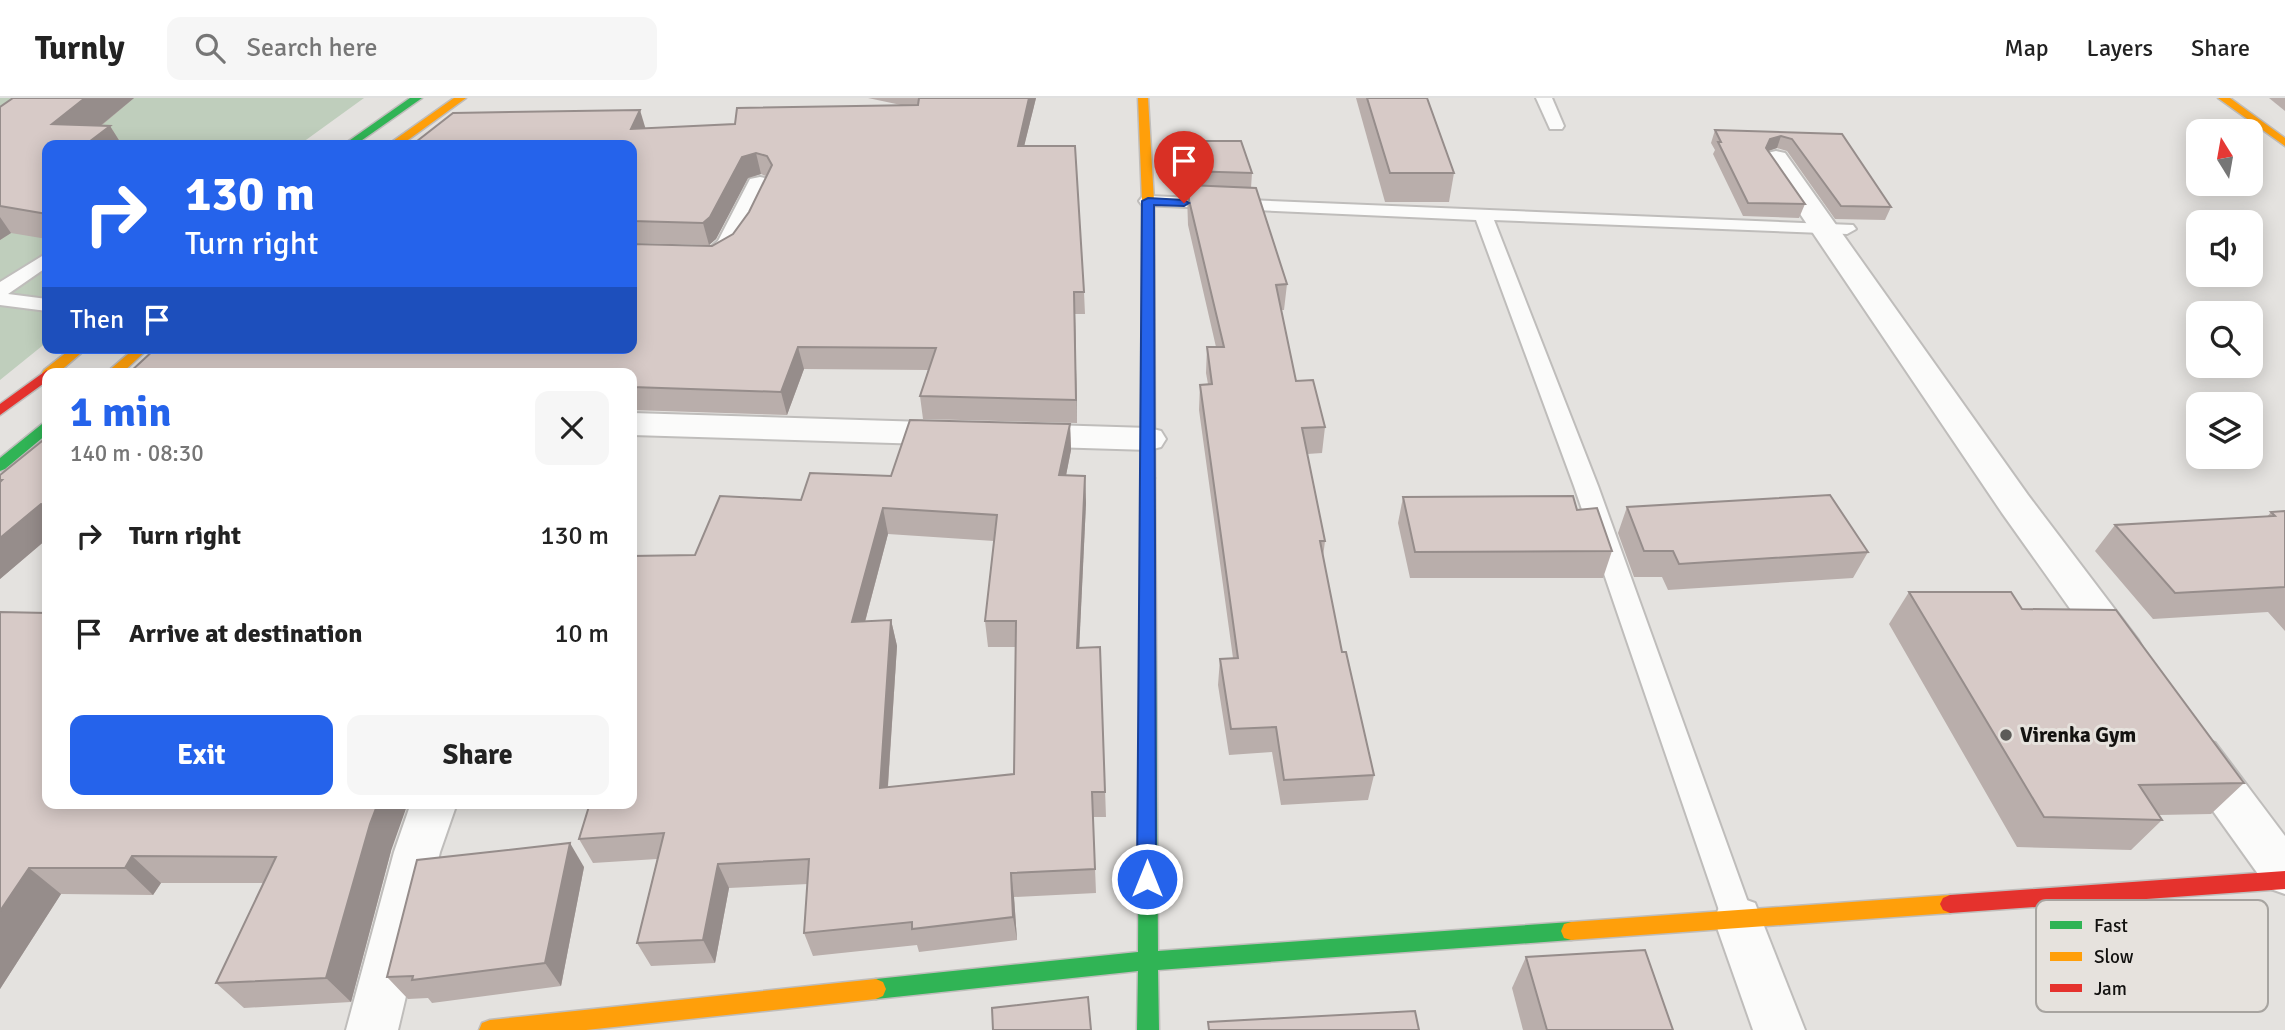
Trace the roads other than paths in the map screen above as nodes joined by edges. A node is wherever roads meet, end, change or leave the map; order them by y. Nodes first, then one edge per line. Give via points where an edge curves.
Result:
1 (417, 98) edge
2 (461, 98) edge
3 (1143, 98) edge
4 (1544, 98) edge
5 (2224, 98) edge
6 (1556, 126) dead end
7 (355, 140) edge
8 (402, 140) edge
9 (2285, 143) edge
10 (1776, 159) edge
11 (760, 185) edge
12 (1148, 201) junction
13 (1483, 215) junction
14 (1835, 229) junction
15 (637, 254) edge
16 (42, 262) edge
17 (0, 291) edge
18 (0, 299) edge
19 (42, 304) edge
20 (72, 354) edge
21 (136, 354) edge
22 (54, 368) edge
23 (119, 368) edge
24 (42, 378) edge
25 (0, 411) edge
26 (42, 431) edge
27 (637, 431) edge
28 (1149, 439) junction
29 (0, 466) edge
30 (2146, 683) edge
31 (2179, 727) edge
32 (433, 809) edge
33 (2285, 873) edge
34 (2285, 880) edge
35 (1738, 919) junction
36 (1146, 961) junction
37 (372, 1030) edge
38 (490, 1030) edge
39 (1148, 1030) edge
40 (1779, 1030) edge

1 - 7 street
2 - 8 street
3 - 12 street
4 - 6 lane
5 - 9 street
10 - 14 street
11 - 15 street via 730,245 717,257
12 - 13 lane
12 - 28 street
13 - 14 lane
13 - 35 lane via 1586,486
14 - 30 street via 2015,504
16 - 17 lane
18 - 19 lane
20 - 22 street
21 - 23 street
24 - 25 street
26 - 29 street
27 - 28 street
28 - 36 street
31 - 33 street
32 - 37 street via 417,852
34 - 35 street
35 - 36 street
35 - 40 street
36 - 38 street
36 - 39 street

